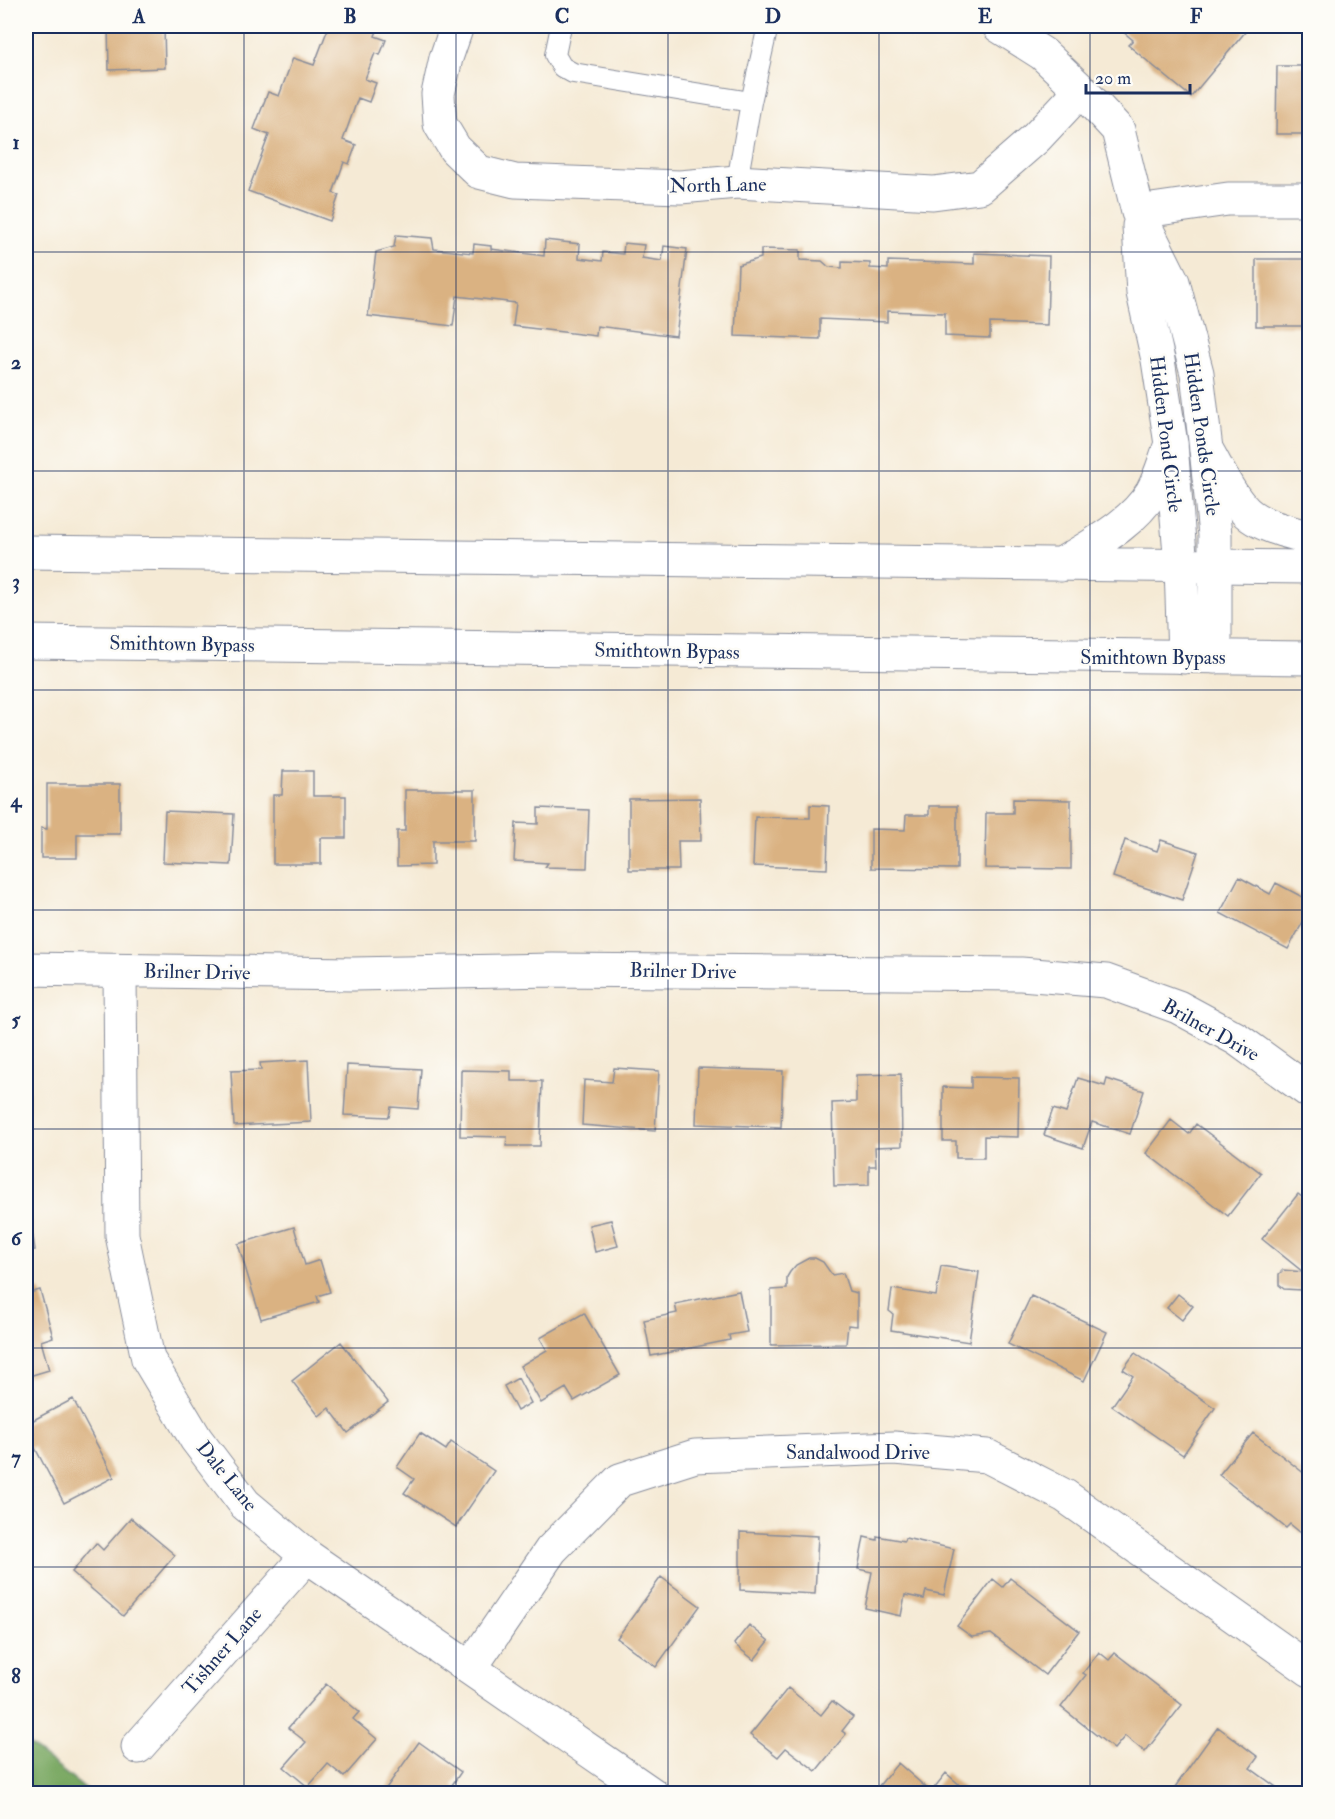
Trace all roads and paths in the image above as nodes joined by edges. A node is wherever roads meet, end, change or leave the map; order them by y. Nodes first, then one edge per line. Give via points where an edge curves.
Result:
1 (457, 26) edge
2 (561, 26) edge
3 (768, 26) edge
4 (999, 26) edge
5 (1081, 90) junction
6 (751, 102) junction
7 (737, 182) junction
8 (1310, 199) edge
9 (1138, 212) junction
10 (1181, 312) junction
11 (1150, 322) junction
12 (1171, 444) junction
13 (1206, 449) junction
14 (1310, 538) edge
15 (26, 552) edge
16 (1060, 565) junction
17 (1181, 566) junction
18 (1215, 567) junction
19 (1310, 567) edge
20 (26, 642) edge
21 (1200, 657) junction
22 (1310, 658) edge
23 (26, 969) edge
24 (120, 971) junction
25 (1310, 1092) edge
26 (307, 1556) junction
27 (471, 1667) junction
28 (1310, 1670) edge
29 (138, 1747) dead end
30 (652, 1794) edge

1 - 7 main road, North Lane via 438,94 440,124 455,149 479,172 515,180 680,187
2 - 6 lane via 555,55 562,67 573,73
3 - 6 lane
4 - 5 main road, Hidden Ponds Circle via 1043,54
5 - 7 main road, North Lane via 1036,138 980,188 933,193
5 - 9 main road, Hidden Ponds Circle via 1118,130
6 - 7 lane
8 - 9 main road via 1228,199
9 - 10 main road, Hidden Ponds Circle via 1173,282
9 - 11 main road, Hidden Pond Circle via 1143,293
10 - 11 main road
10 - 13 main road, Hidden Ponds Circle via 1197,373
11 - 12 main road, Hidden Pond Circle
12 - 16 main road via 1153,491 1137,510 1113,531
12 - 17 main road, Hidden Pond Circle
13 - 14 main road via 1251,516
13 - 18 main road, Hidden Ponds Circle
15 - 16 main road
16 - 17 main road
17 - 18 main road
17 - 21 main road, Hidden Pond Circle
18 - 19 main road
18 - 21 main road, Hidden Ponds Circle
20 - 21 main road, Smithtown Bypass
21 - 22 main road, Smithtown Bypass
23 - 24 main road, Brilner Drive
24 - 25 main road, Brilner Drive via 997,974 1106,981 1178,1007 1237,1039
24 - 26 main road, Dale Lane via 122,1235 148,1359 195,1439 245,1504
26 - 27 main road, Dale Lane
26 - 29 main road, Tishner Lane
27 - 28 main road, Sandalwood Drive via 551,1550 620,1480 695,1456 894,1448 987,1456 1065,1496
27 - 30 main road, Dale Lane

